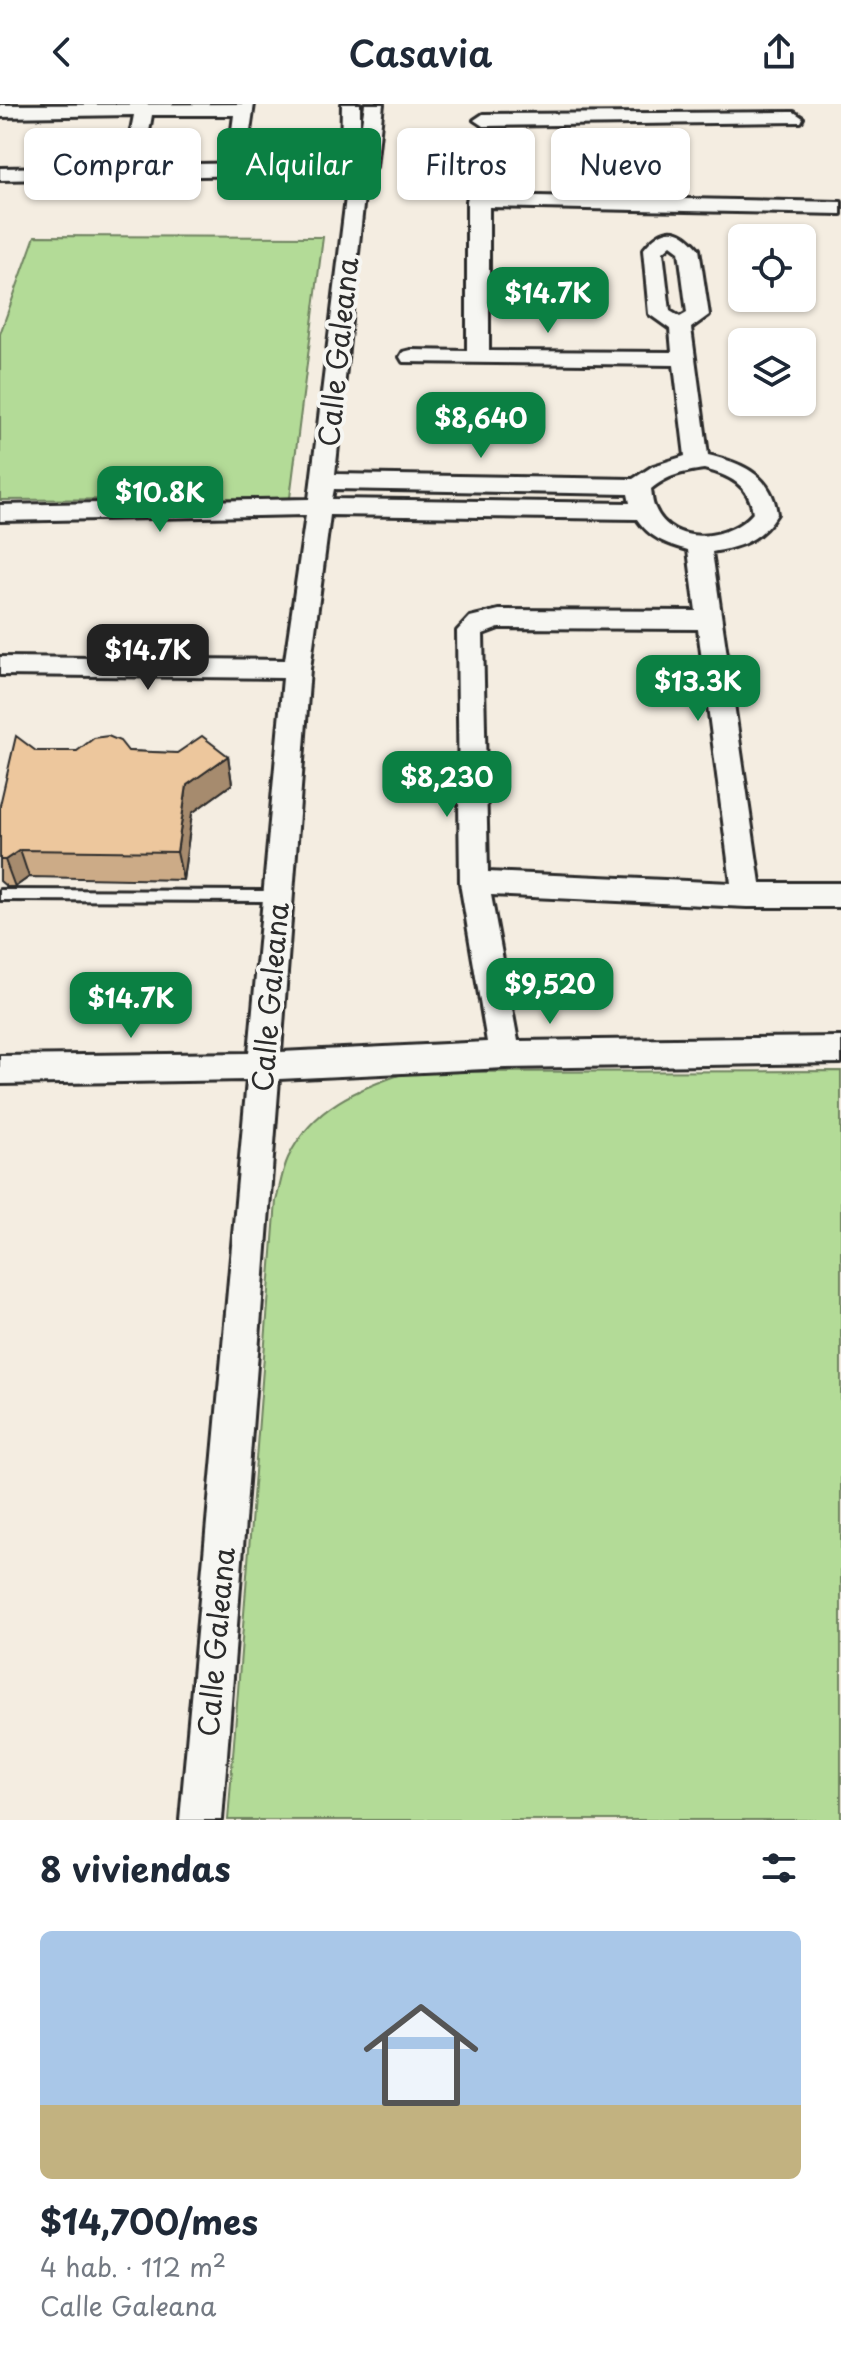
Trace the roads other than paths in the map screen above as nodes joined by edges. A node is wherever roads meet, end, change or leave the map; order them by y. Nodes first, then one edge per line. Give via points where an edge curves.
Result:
1 (351, 104) edge
2 (374, 104) edge
3 (244, 106) edge
4 (102, 107) edge
5 (144, 110) junction
6 (0, 111) edge
7 (624, 112) edge
8 (793, 117) edge
9 (483, 120) edge
10 (141, 128) edge
11 (241, 128) edge
12 (354, 128) edge
13 (368, 128) edge
14 (0, 174) edge
15 (24, 174) edge
16 (355, 200) edge
17 (666, 205) junction
18 (841, 208) edge
19 (670, 235) junction
20 (680, 326) junction
21 (411, 357) dead end
22 (478, 357) junction
23 (684, 359) junction
24 (697, 463) junction
25 (323, 481) junction
26 (639, 487) junction
27 (319, 507) junction
28 (642, 511) junction
29 (0, 513) edge
30 (699, 543) junction
31 (710, 620) junction
32 (0, 666) edge
33 (297, 669) junction
34 (474, 883) junction
35 (0, 895) edge
36 (747, 895) junction
37 (841, 895) edge
38 (278, 896) junction
39 (841, 1050) edge
40 (505, 1055) junction
41 (262, 1066) junction
42 (0, 1070) edge
43 (201, 1820) edge

1 - 12 street
2 - 13 street
3 - 5 street
3 - 11 street
4 - 5 street
4 - 6 street
5 - 10 street
7 - 8 street
7 - 9 street
14 - 15 street
16 - 25 street, Calle Galeana
17 - 18 street
17 - 19 street
17 - 22 street via 478,192
19 - 20 street via 653,250 660,314
19 - 20 street via 689,249 698,315
20 - 23 street
21 - 22 street
22 - 23 street
23 - 24 street
24 - 26 street via 670,466
24 - 30 street via 722,466 751,480 765,502 765,514 749,533 735,540
25 - 26 street
25 - 27 street, Calle Galeana
26 - 28 street
27 - 28 street
27 - 29 street
27 - 33 street, Calle Galeana
28 - 30 street via 665,534
30 - 31 street
31 - 34 street via 499,619 470,631
31 - 36 street
32 - 33 street
33 - 38 street, Calle Galeana
34 - 36 street
34 - 40 street
35 - 38 lane
36 - 37 street
38 - 41 street, Calle Galeana
39 - 40 street
40 - 41 street
41 - 42 street
41 - 43 street, Calle Galeana

